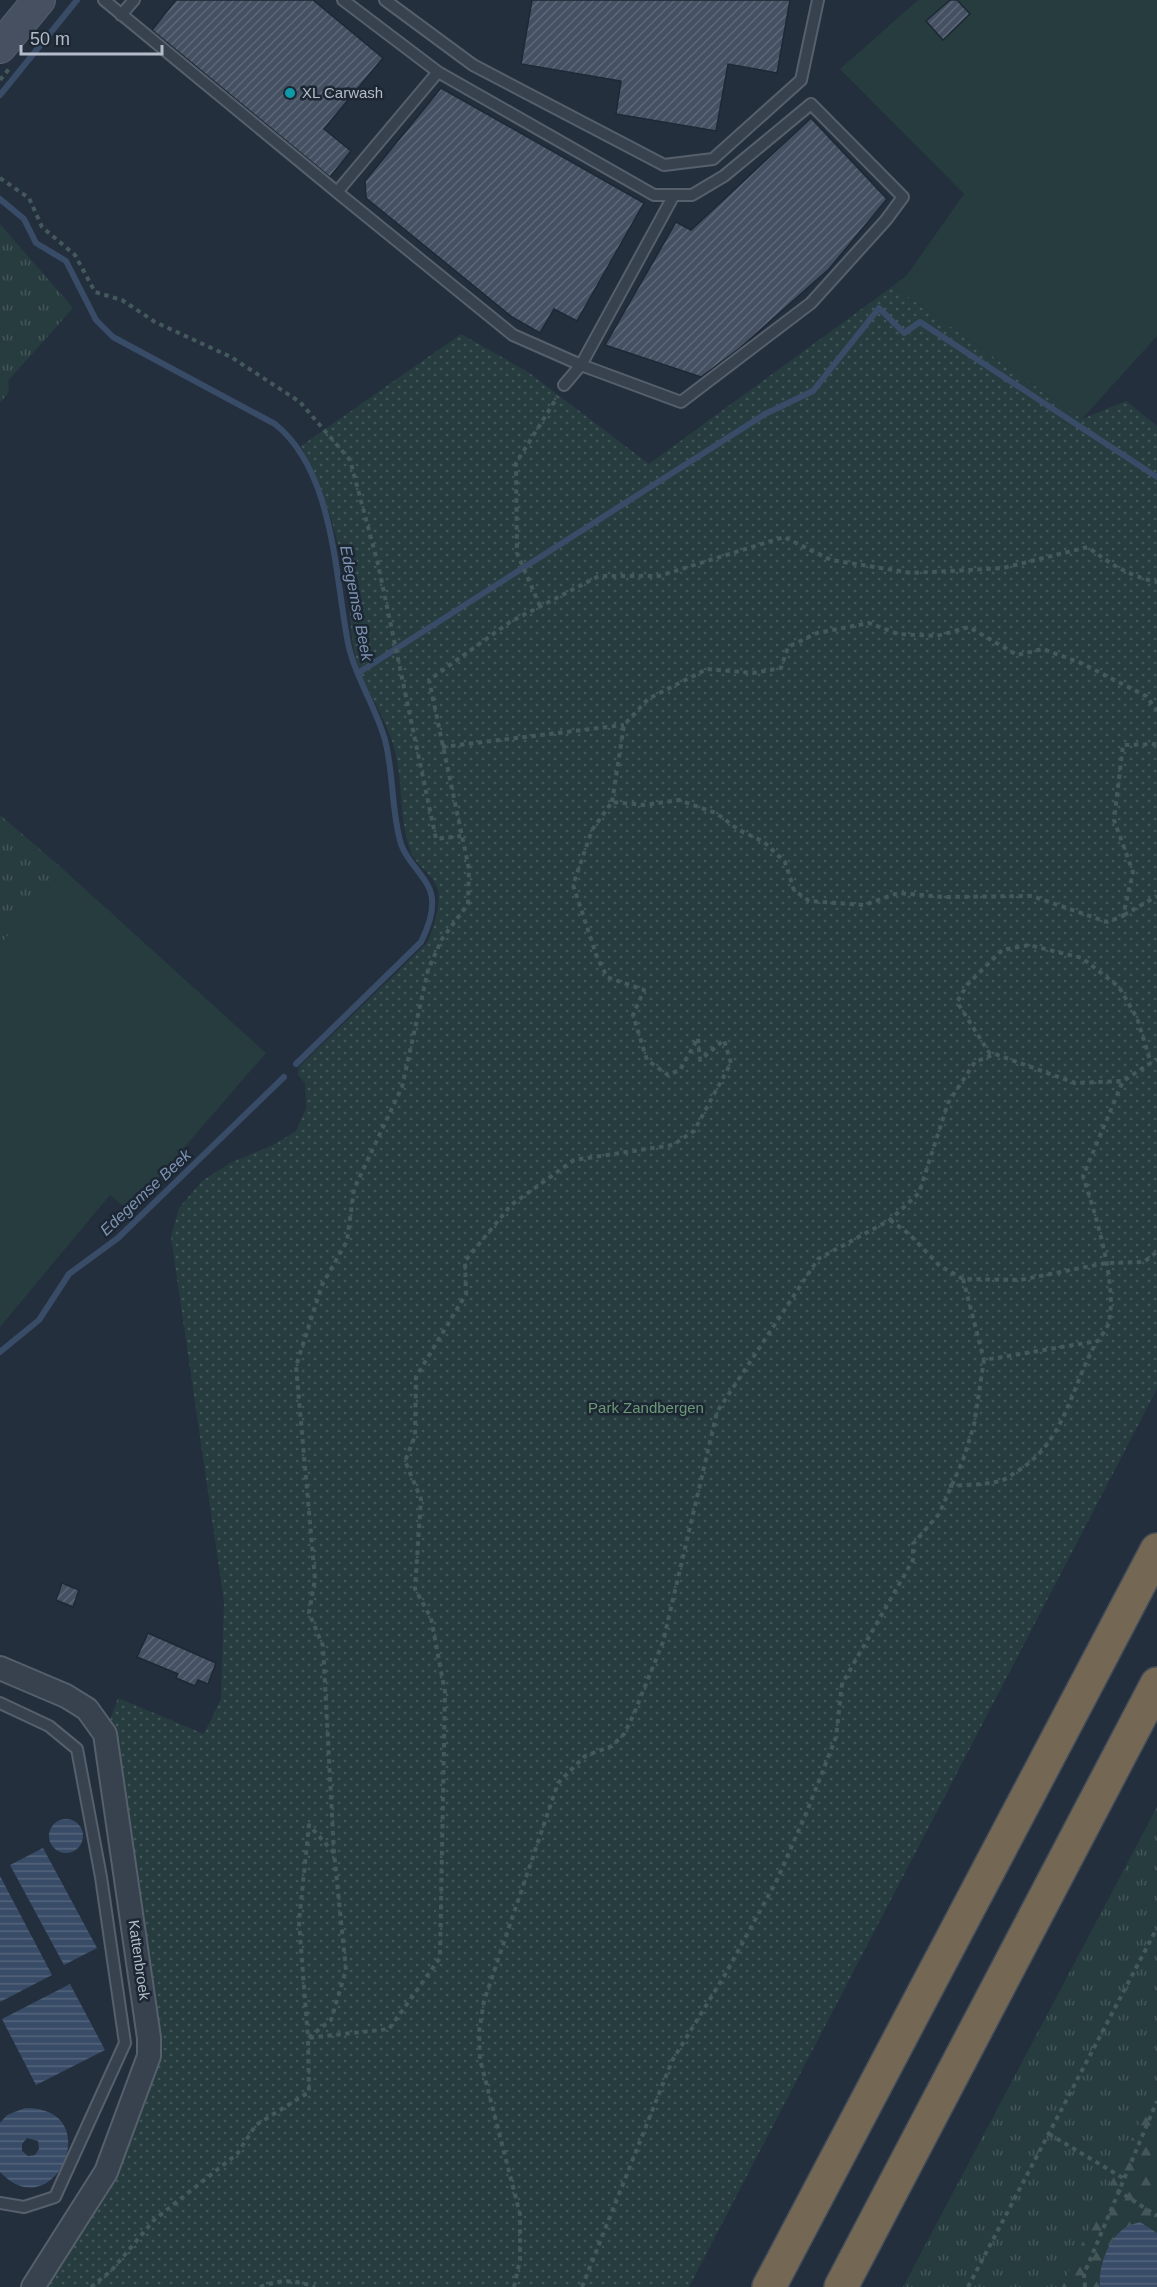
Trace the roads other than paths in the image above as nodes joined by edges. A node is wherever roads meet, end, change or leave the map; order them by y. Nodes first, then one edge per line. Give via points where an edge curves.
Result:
1 (39, 0) edge
2 (104, 0) edge
3 (134, 0) edge
4 (343, 0) edge
5 (385, 0) edge
6 (818, 0) edge
7 (121, 15) junction
8 (0, 48) edge
9 (438, 72) junction
10 (338, 192) junction
11 (674, 195) junction
12 (581, 365) junction
13 (564, 385) road end
14 (1157, 1550) edge
15 (0, 1668) edge
16 (1157, 1684) edge
17 (0, 1704) edge
18 (0, 2204) edge
19 (33, 2287) edge
20 (769, 2287) edge
21 (841, 2287) edge

1 - 8 main road
2 - 7 lane
3 - 7 lane
4 - 9 lane
5 - 6 lane via 473,65 664,165 713,159 801,80
7 - 10 lane
9 - 10 lane
9 - 11 lane via 654,195
10 - 12 lane via 513,335
11 - 12 lane
11 - 12 lane via 692,195 724,176 811,104 903,196 811,303 681,402
12 - 13 lane
14 - 20 highway
15 - 19 street, Kattenbroek via 87,1709 105,1734 149,2038 149,2056 106,2172
16 - 21 highway
17 - 18 lane via 49,1726 77,1749 101,1877 125,2043 55,2197 24,2207

